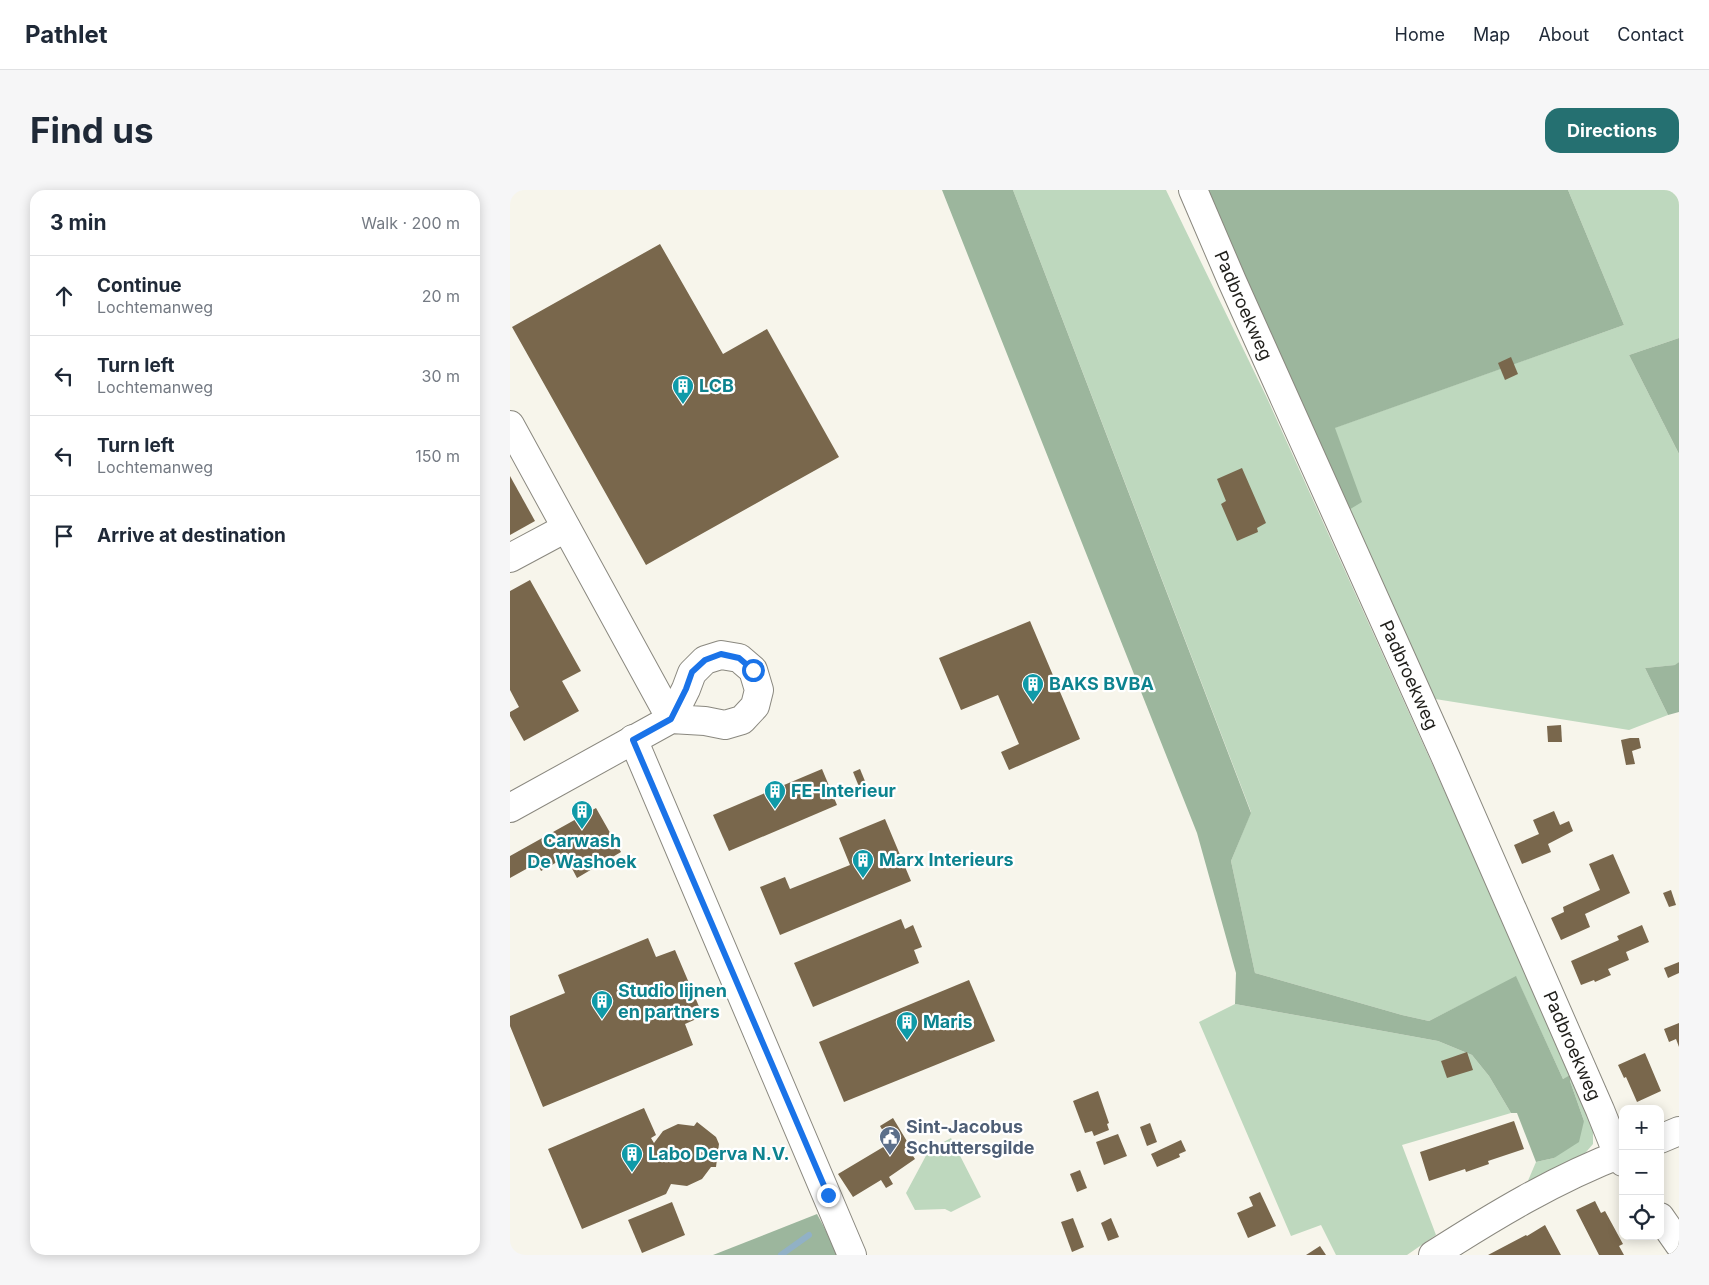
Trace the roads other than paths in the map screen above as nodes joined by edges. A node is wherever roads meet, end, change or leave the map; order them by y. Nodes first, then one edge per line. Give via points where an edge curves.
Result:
1 (1193, 190) edge
2 (510, 425) edge
3 (566, 528) junction
4 (510, 558) edge
5 (633, 740) junction
6 (510, 808) edge
7 (1679, 1132) edge
8 (1664, 1138) edge
9 (1619, 1152) edge
10 (1619, 1157) edge
11 (1664, 1223) edge
12 (1679, 1244) edge
13 (852, 1255) edge
14 (1433, 1255) edge

1 - 9 street, Padbroekweg
2 - 3 street
3 - 4 street
3 - 5 street via 671,719
5 - 6 street
5 - 13 street
7 - 8 street
10 - 14 street via 1586,1167 1534,1193
11 - 12 street

